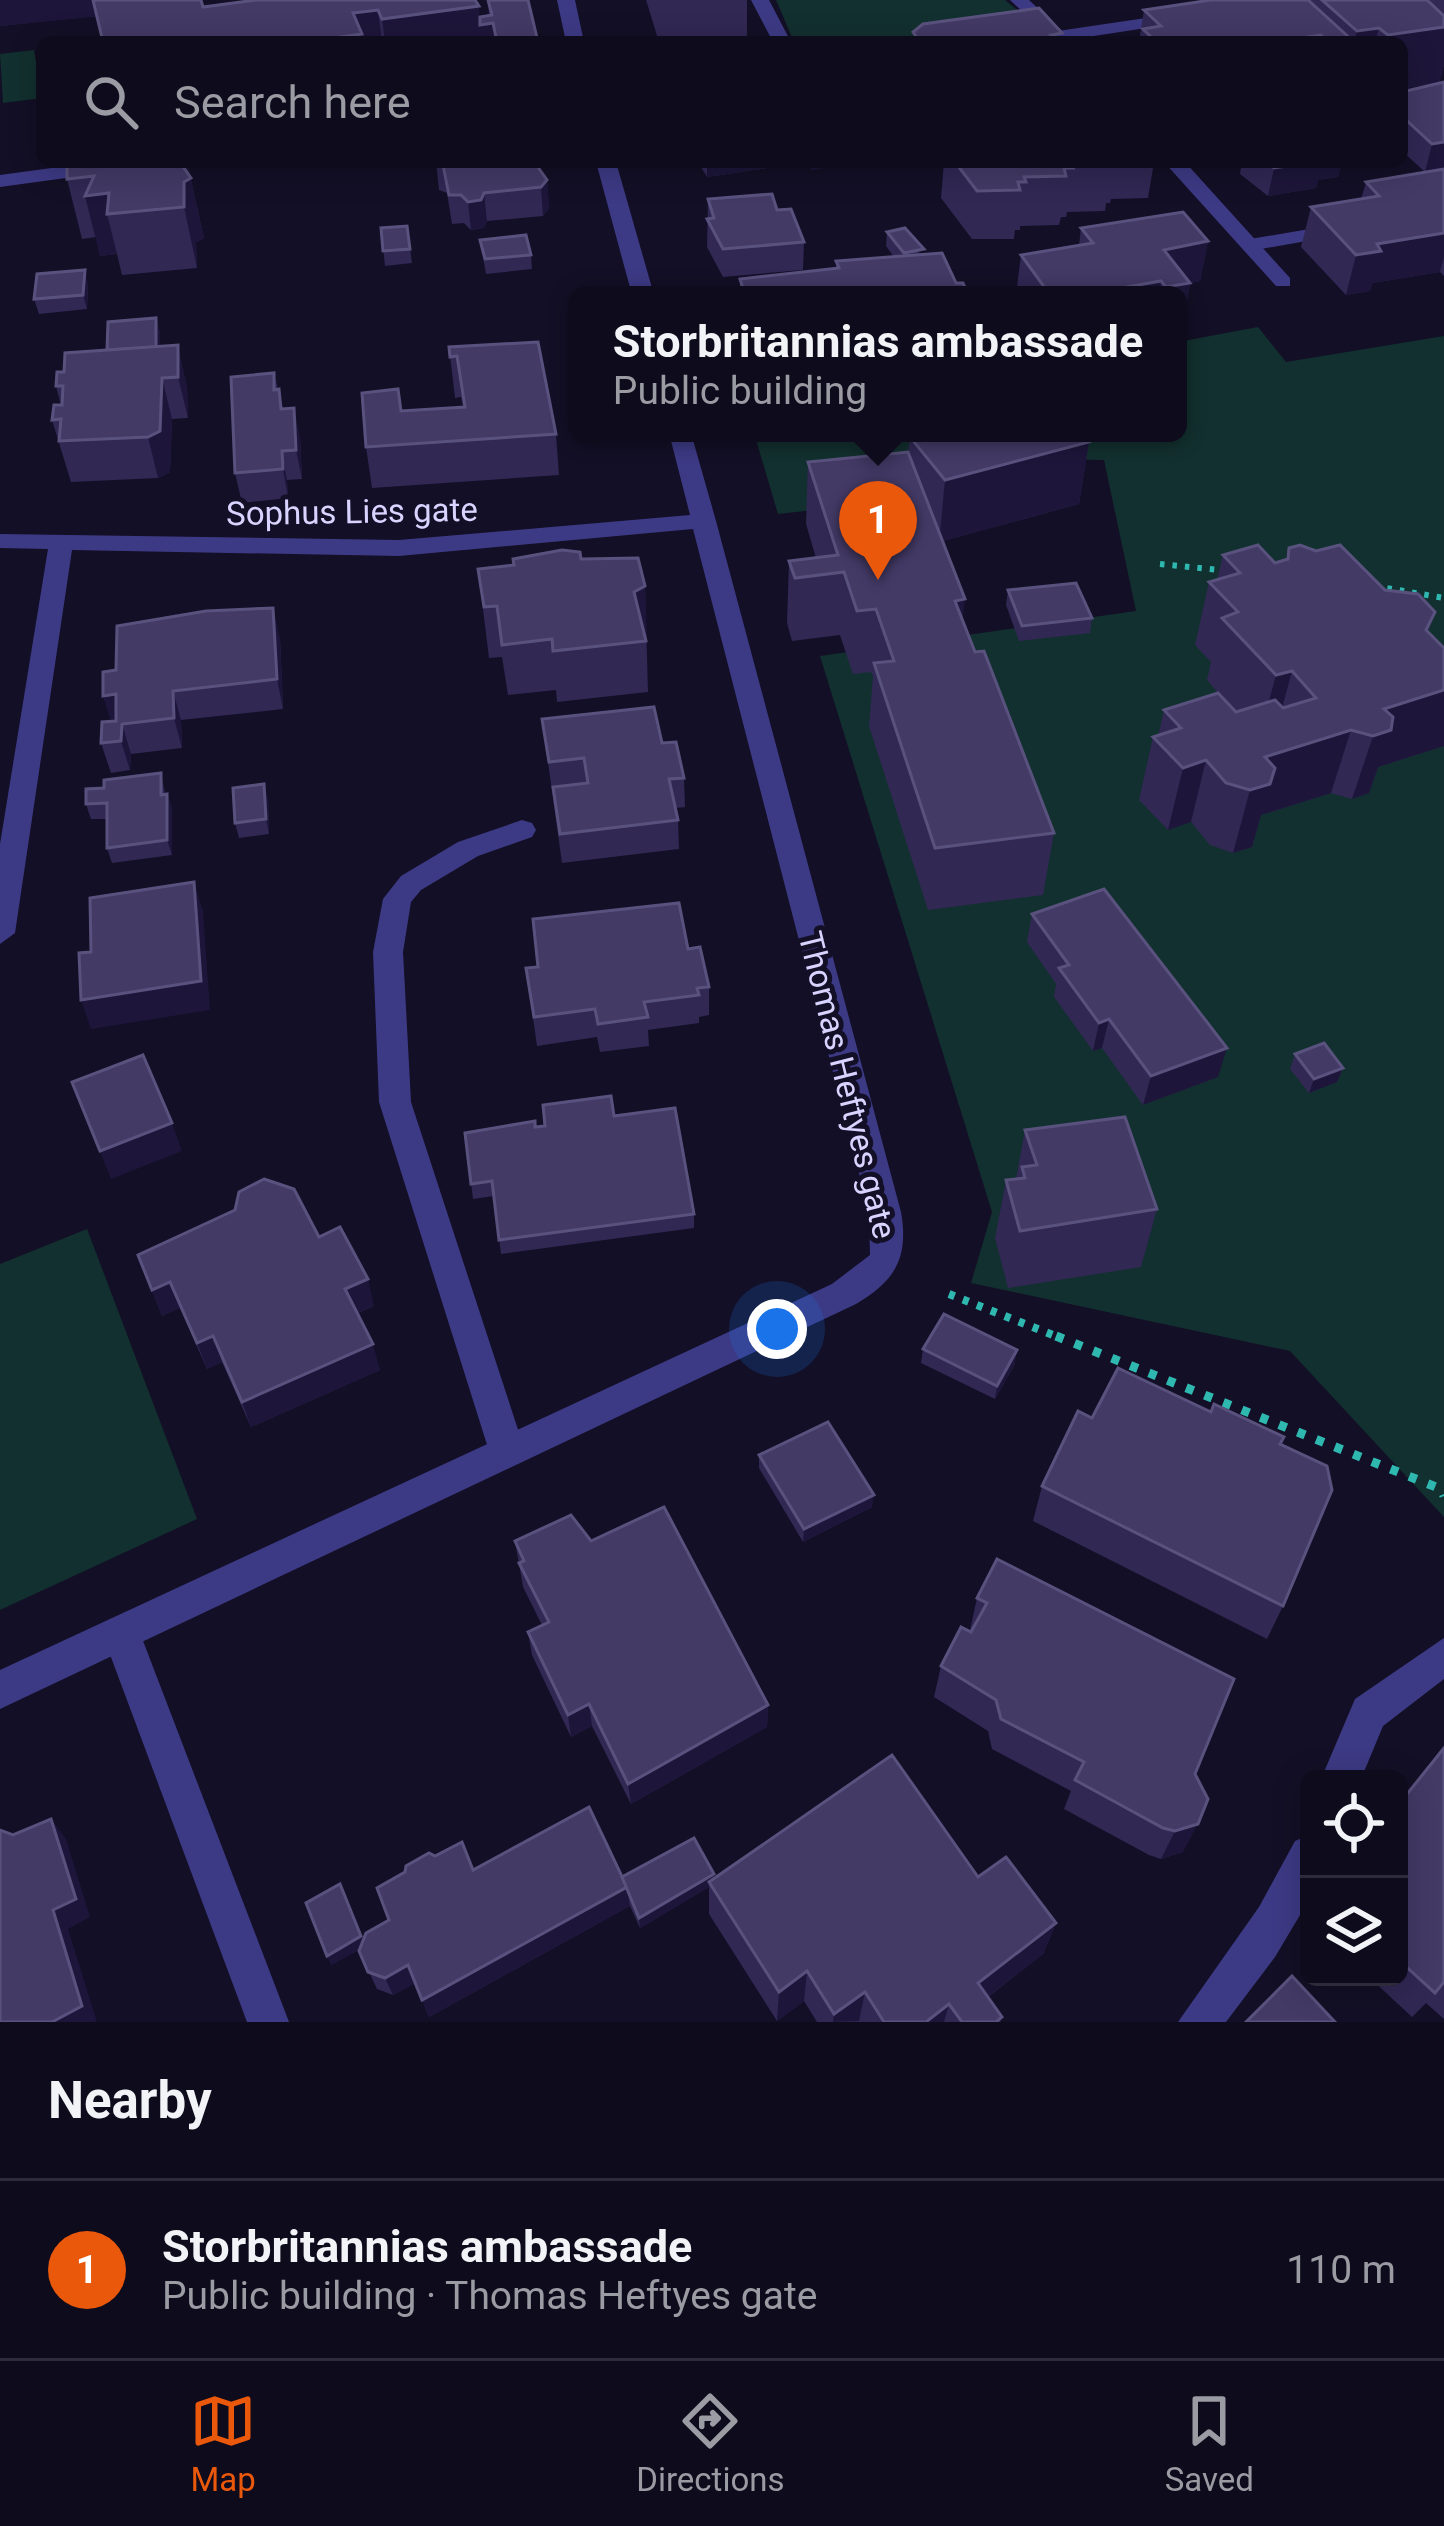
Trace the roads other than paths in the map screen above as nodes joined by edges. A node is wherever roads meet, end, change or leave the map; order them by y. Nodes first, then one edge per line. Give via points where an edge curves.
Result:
1 (566, 0) edge
2 (760, 0) edge
3 (1019, 0) edge
4 (1193, 16) edge
5 (574, 36) edge
6 (779, 36) edge
7 (1059, 36) edge
8 (1079, 36) edge
9 (95, 168) edge
10 (608, 168) edge
11 (1180, 168) edge
12 (0, 181) edge
13 (1353, 228) edge
14 (1250, 244) junction
15 (1283, 282) dead end
16 (640, 286) edge
17 (682, 442) edge
18 (704, 521) junction
19 (0, 541) edge
20 (61, 543) junction
21 (522, 830) dead end
22 (0, 933) edge
23 (507, 1451) junction
24 (122, 1633) junction
25 (1444, 1656) edge
26 (0, 1690) edge
27 (1345, 1770) edge
28 (1300, 1876) edge
29 (268, 2022) edge
30 (1199, 2022) edge

1 - 5 street
2 - 6 street
3 - 7 street
4 - 8 street
9 - 12 street
10 - 16 street
11 - 14 street
13 - 14 street
14 - 15 street
17 - 18 street, Thomas Heftyes gate
18 - 20 street, Sophus Lies gate via 399,548
18 - 23 street, Thomas Heftyes gate via 892,1244 870,1279 844,1294
19 - 20 street, Sophus Lies gate
20 - 22 street
21 - 23 street via 468,849 411,883 397,898 388,952 395,1102
23 - 24 street, Thomas Heftyes gate
24 - 26 street, Thomas Heftyes gate
24 - 29 street
25 - 27 street via 1369,1713
28 - 30 street via 1239,1975

